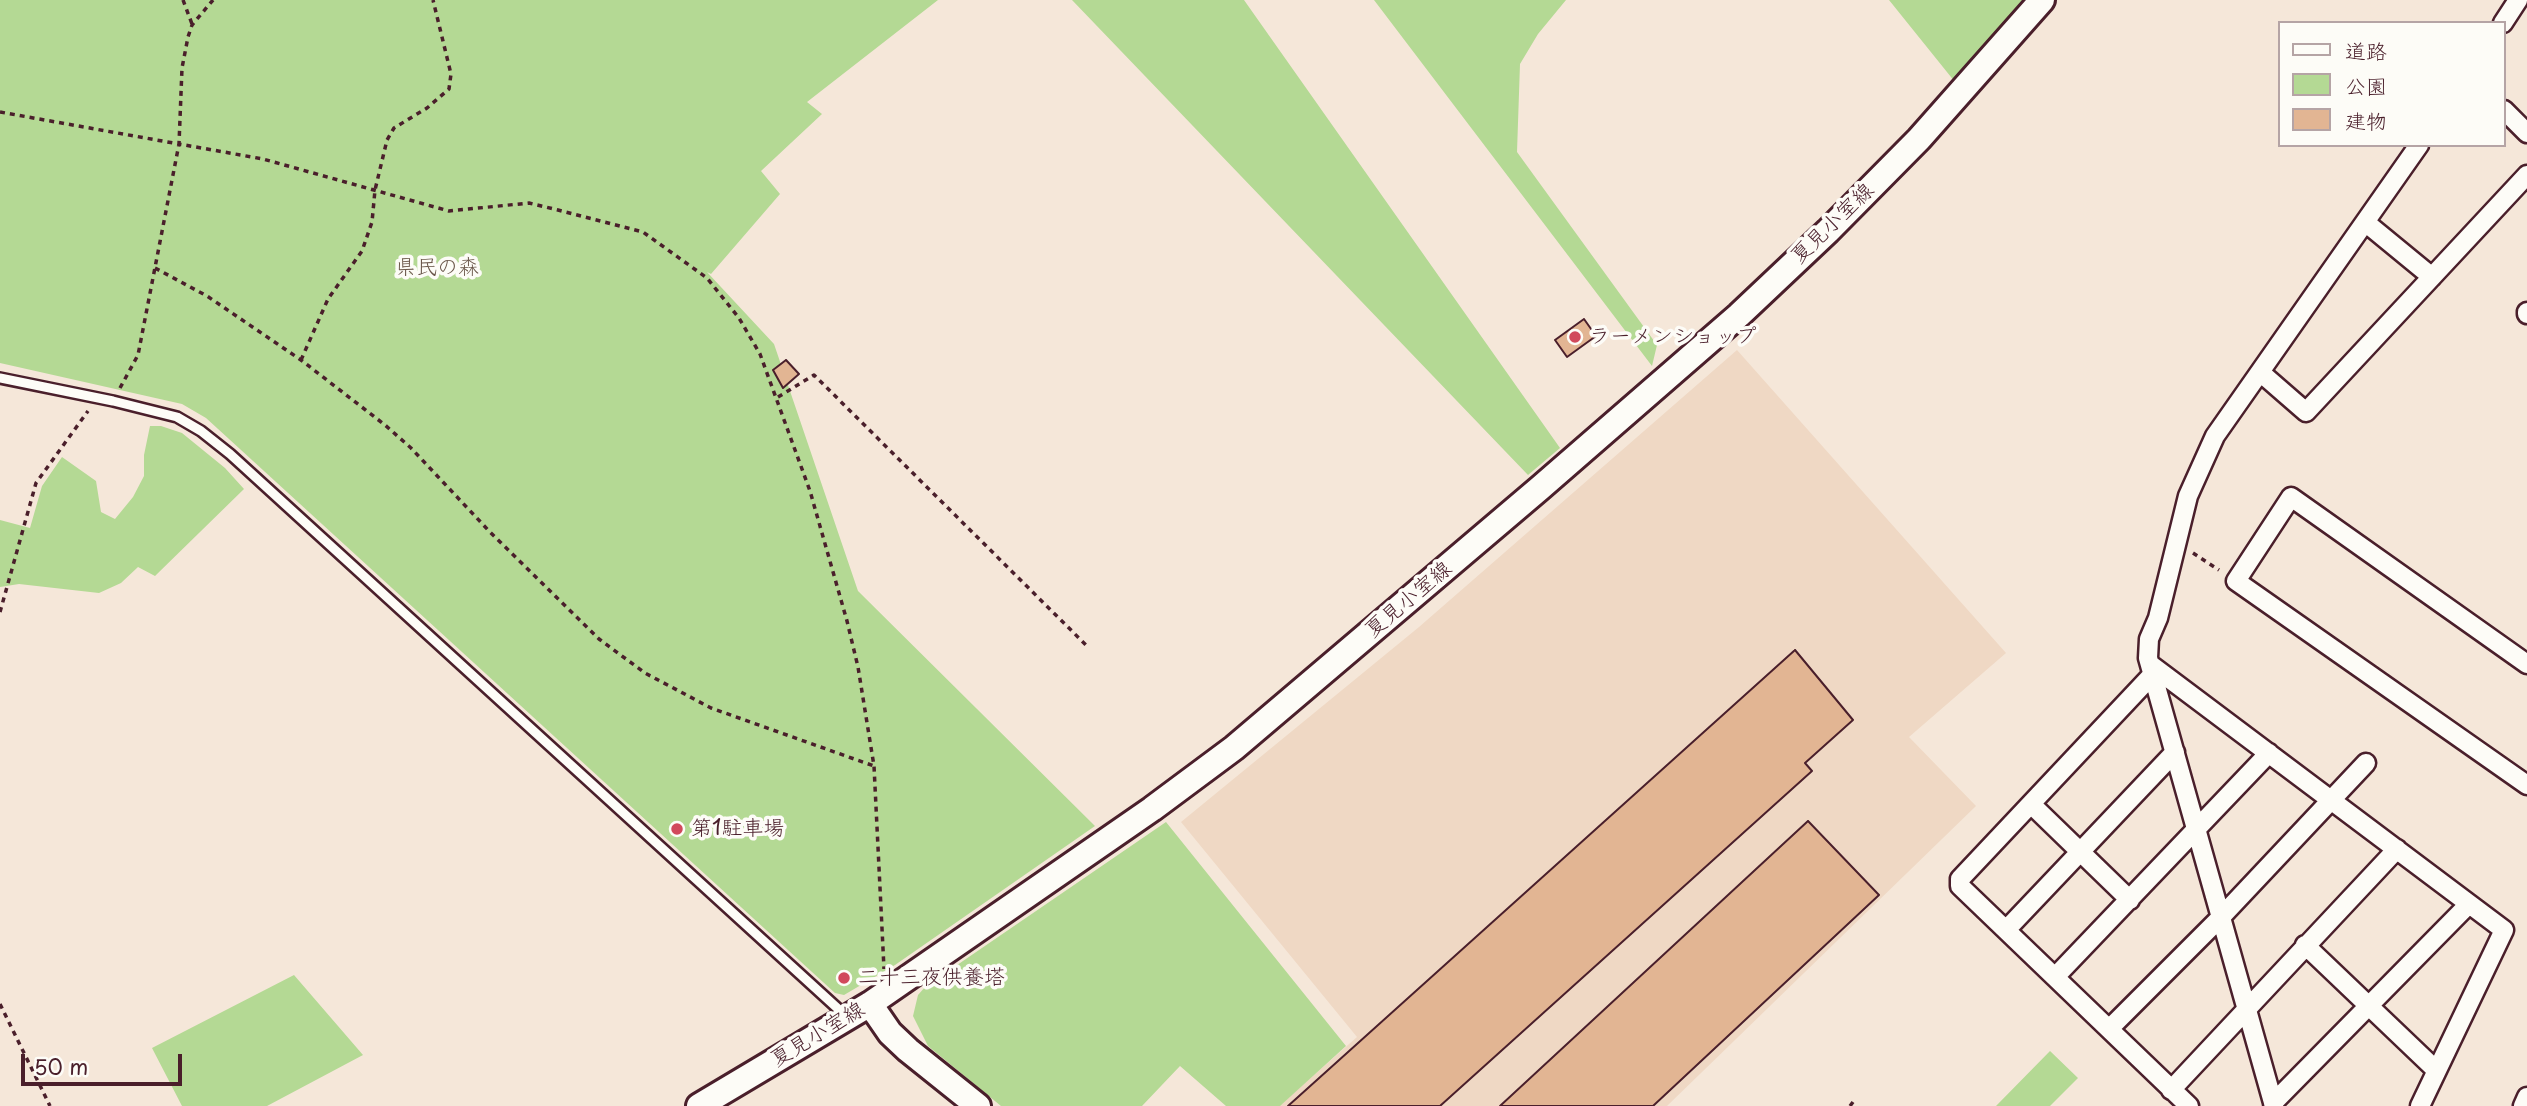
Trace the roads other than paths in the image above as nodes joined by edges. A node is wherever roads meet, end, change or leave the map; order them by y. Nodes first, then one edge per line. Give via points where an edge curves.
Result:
1 (2042, 0) edge
2 (2518, 0) edge
3 (2504, 21) edge
4 (2506, 112) edge
5 (2527, 132) edge
6 (2418, 147) edge
7 (2527, 175) edge
8 (2365, 222) junction
9 (2432, 277) junction
10 (2260, 372) junction
11 (0, 378) edge
12 (2527, 664) edge
13 (2152, 670) junction
14 (2175, 752) junction
15 (2269, 753) junction
16 (2366, 763) dead end
17 (2527, 785) edge
18 (2330, 800) junction
19 (2031, 804) junction
20 (2197, 831) junction
21 (2397, 849) junction
22 (2080, 852) junction
23 (2130, 900) junction
24 (2469, 904) junction
25 (2221, 917) junction
26 (2006, 930) junction
27 (2305, 945) junction
28 (2055, 977) junction
29 (870, 1004) junction
30 (2247, 1007) junction
31 (2368, 1007) junction
32 (848, 1017) junction
33 (2109, 1029) junction
34 (2436, 1070) junction
35 (2171, 1090) junction
36 (2527, 1097) edge
37 (2274, 1105) edge
38 (699, 1106) edge
39 (978, 1106) edge
40 (2189, 1106) edge
41 (2420, 1106) edge
42 (2522, 1106) edge

1 - 29 main road, 夏見小室線 via 1919,139 1829,231 1540,488 1234,748
2 - 3 street
4 - 5 street
6 - 8 street
7 - 9 street
8 - 9 street
8 - 10 street
9 - 10 street via 2306,412
10 - 13 street via 2216,436 2188,496 2149,639
11 - 32 lane via 177,417 201,432
12 - 17 street via 2291,497 2236,581
13 - 14 street
13 - 15 street
13 - 19 street
14 - 20 street
14 - 22 street
15 - 18 street
15 - 20 street
16 - 18 street
18 - 21 street
18 - 25 street
19 - 22 street
19 - 26 street via 1960,879 1960,886
20 - 23 street
20 - 25 street
21 - 24 street
21 - 27 street
22 - 23 street
22 - 26 street
23 - 28 street
24 - 31 street
24 - 34 street via 2504,930
25 - 30 street
25 - 33 street
26 - 28 street
27 - 30 street
27 - 31 street
28 - 33 street
29 - 32 main road, 夏見小室線
29 - 39 main road via 908,1050
30 - 35 street
30 - 37 street
31 - 34 street
31 - 37 street
32 - 38 main road, 夏見小室線
33 - 35 street
34 - 41 street
35 - 40 street
36 - 42 street

